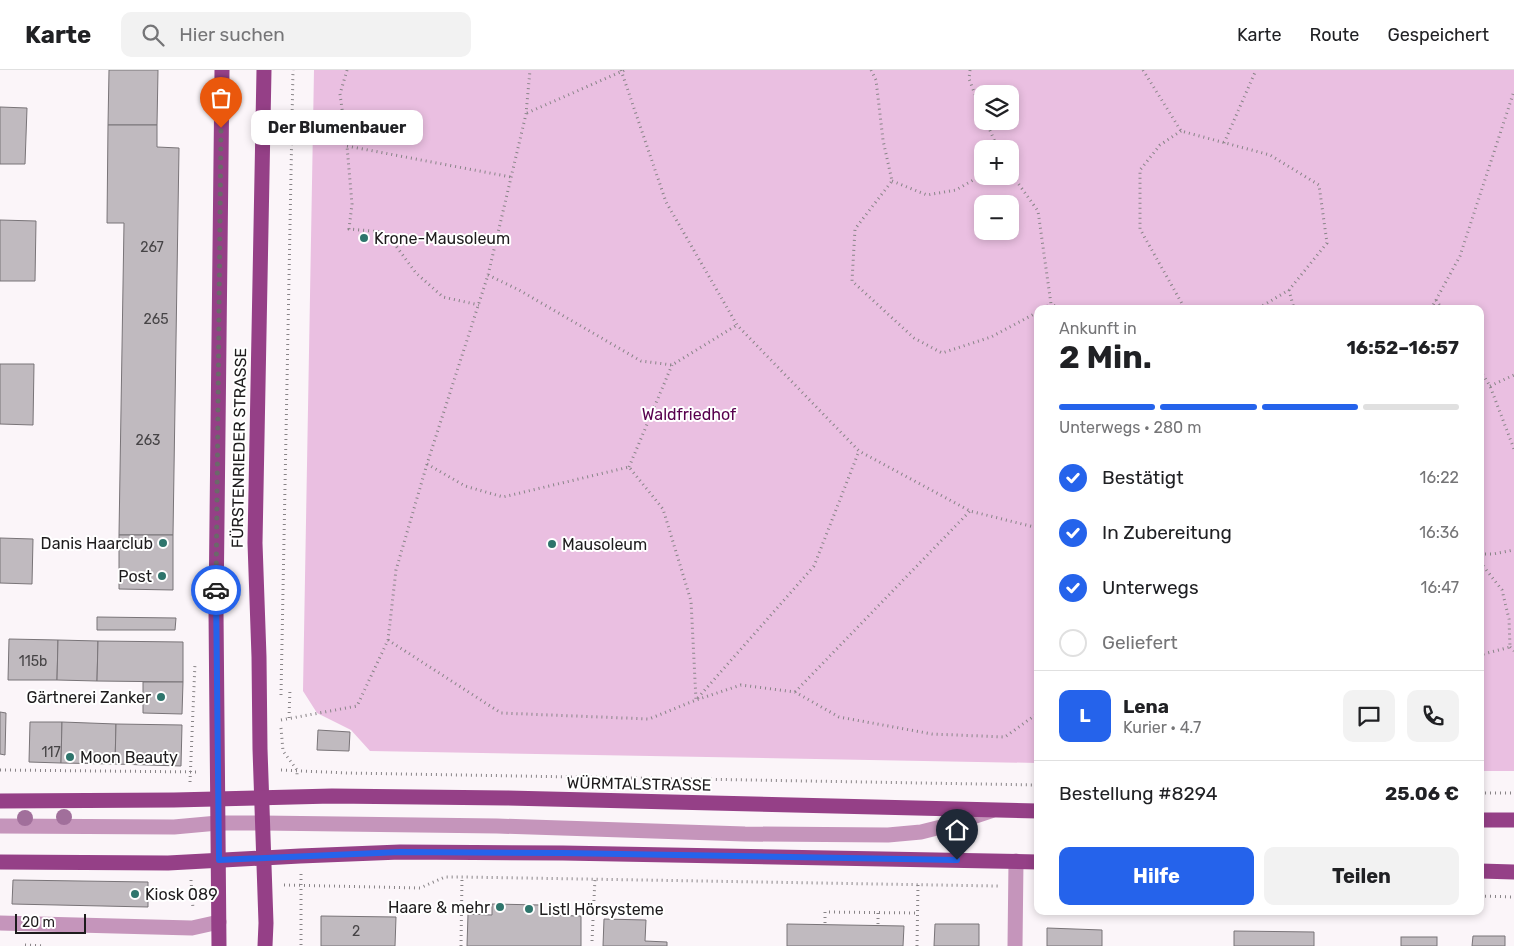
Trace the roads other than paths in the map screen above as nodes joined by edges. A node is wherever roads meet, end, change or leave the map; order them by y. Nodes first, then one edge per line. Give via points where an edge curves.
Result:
1 (222, 70) edge
2 (264, 70) edge
3 (262, 798) junction
4 (218, 799) junction
5 (0, 801) edge
6 (991, 810) junction
7 (1034, 811) edge
8 (1484, 820) edge
9 (1514, 820) edge
10 (218, 823) junction
11 (262, 823) junction
12 (0, 826) edge
13 (264, 858) junction
14 (219, 860) junction
15 (1016, 861) junction
16 (0, 862) edge
17 (1034, 862) edge
18 (1484, 871) edge
19 (1514, 872) edge
20 (219, 922) junction
21 (0, 924) edge
22 (219, 946) edge
23 (265, 946) edge
24 (1015, 946) edge

1 - 4 main road, FÜRSTENRIEDER STRASSE via 216,610
2 - 3 main road, FÜRSTENRIEDER STRASSE via 255,543
3 - 4 main road, WÜRMTALSTRASSE
3 - 6 main road, WÜRMTALSTRASSE via 506,798
3 - 11 main road, FÜRSTENRIEDER STRASSE
4 - 5 main road, WÜRMTALSTRASSE
4 - 10 main road, FÜRSTENRIEDER STRASSE
6 - 7 main road, WÜRMTALSTRASSE
6 - 11 street via 921,832 888,835
8 - 9 main road
10 - 11 street
10 - 12 street via 174,827
10 - 14 main road, FÜRSTENRIEDER STRASSE
11 - 13 main road, FÜRSTENRIEDER STRASSE
13 - 14 main road
13 - 15 main road via 410,852
13 - 23 main road, FÜRSTENRIEDER STRASSE
14 - 16 main road via 168,863
14 - 20 main road, FÜRSTENRIEDER STRASSE
15 - 17 main road
15 - 24 street
18 - 19 main road
20 - 21 street via 192,928
20 - 22 main road, FÜRSTENRIEDER STRASSE

